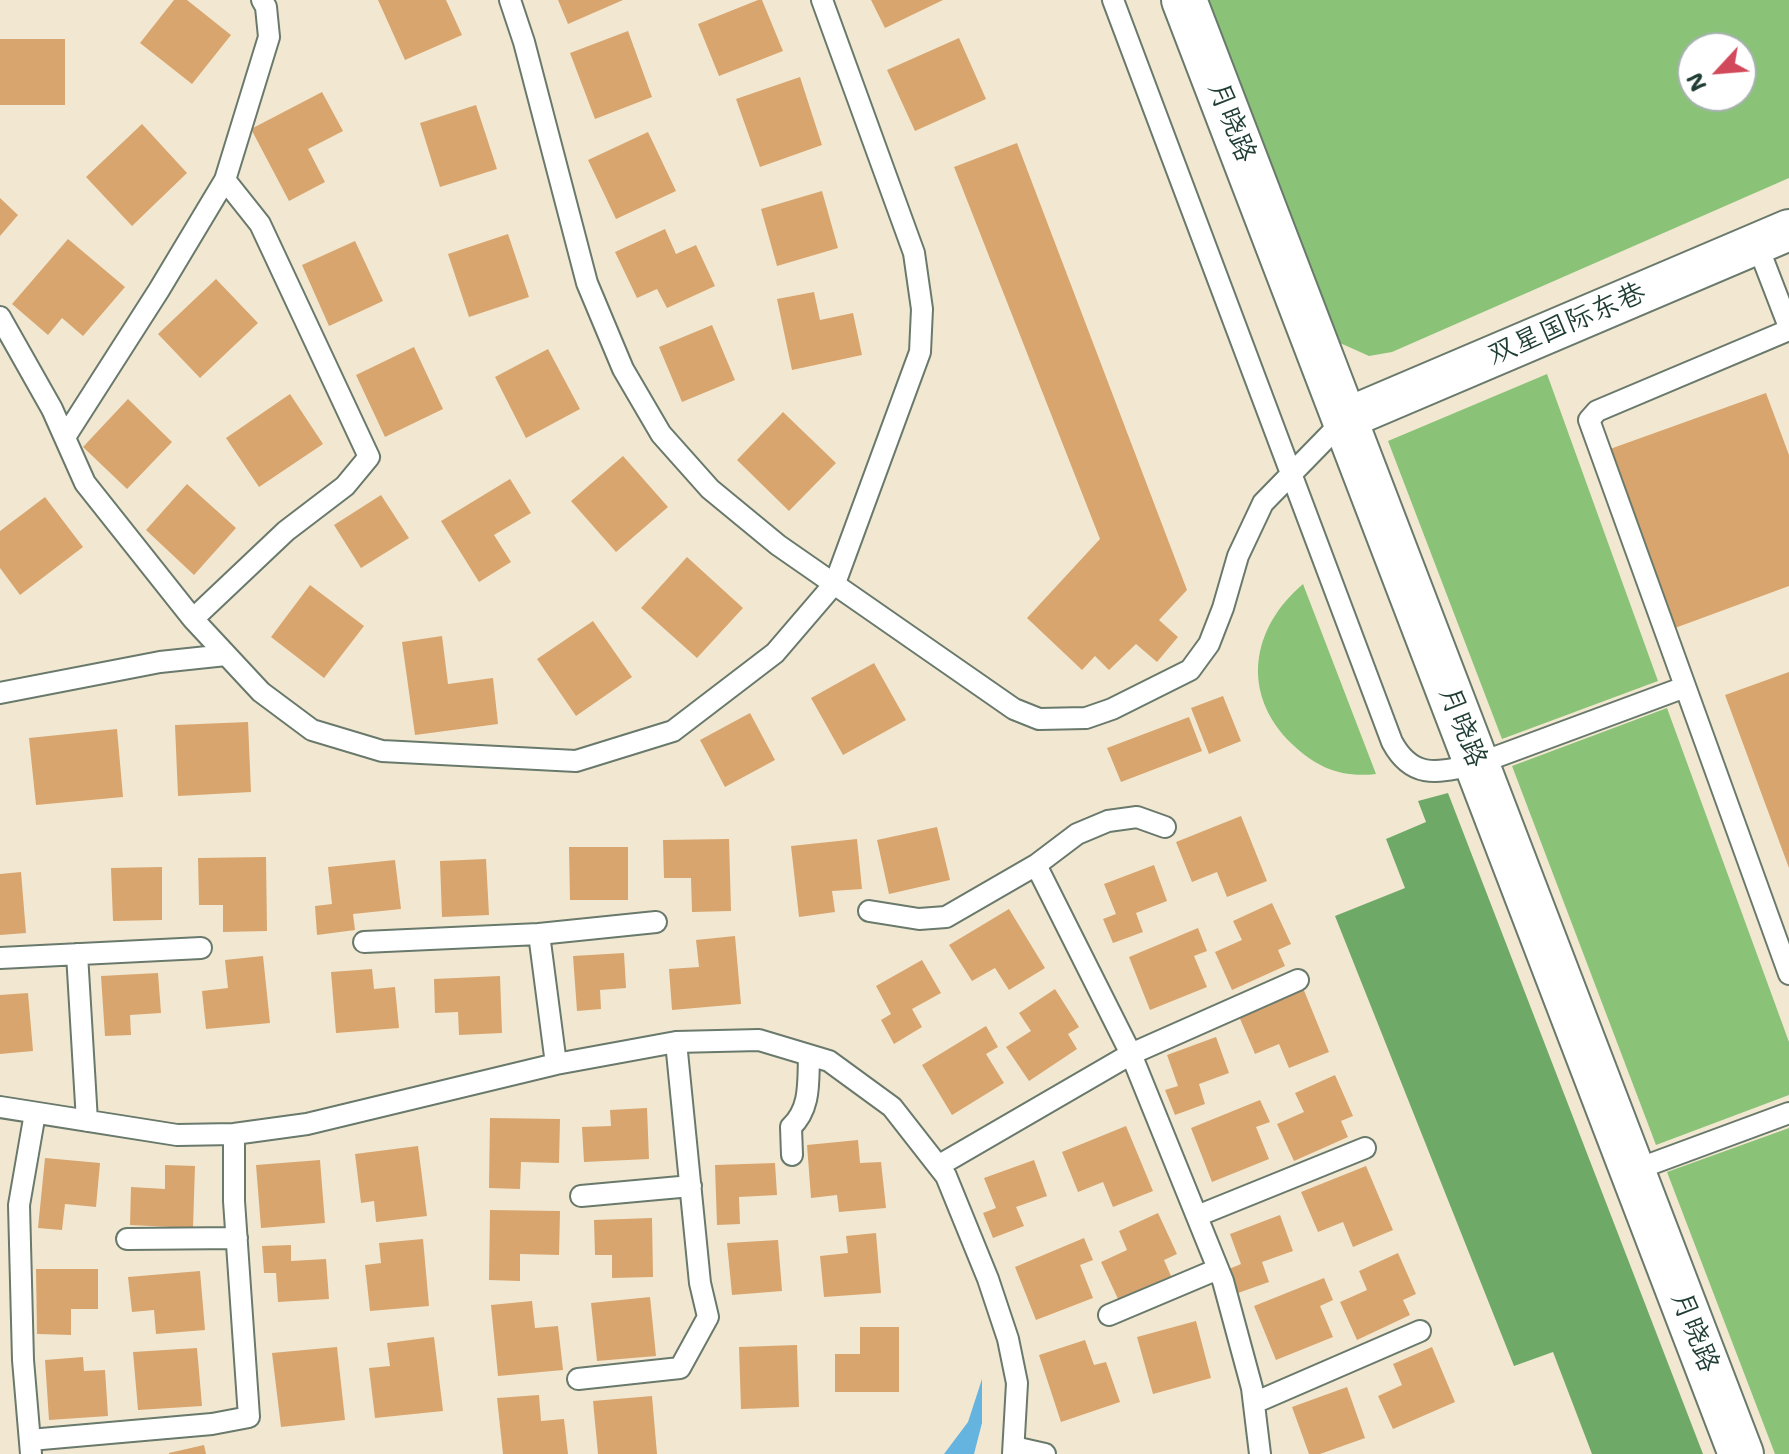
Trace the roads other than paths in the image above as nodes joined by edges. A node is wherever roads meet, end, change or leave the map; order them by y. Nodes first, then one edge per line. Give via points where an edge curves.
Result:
1 (262, 0) edge
2 (510, 0) edge
3 (822, 0) edge
4 (1113, 0) edge
5 (1184, 0) edge
6 (225, 180) junction
7 (1773, 237) edge
8 (0, 317) edge
9 (1789, 329) edge
10 (1345, 419) junction
11 (65, 437) junction
12 (1292, 474) junction
13 (835, 583) junction
14 (193, 619) junction
15 (226, 655) junction
16 (1685, 687) junction
17 (0, 693) edge
18 (1477, 764) junction
19 (1165, 827) dead end
20 (1036, 865) junction
21 (869, 911) dead end
22 (656, 922) dead end
23 (539, 934) junction
24 (364, 942) dead end
25 (201, 948) dead end
26 (77, 954) junction
27 (0, 958) edge
28 (1789, 974) edge
29 (1298, 980) dead end
30 (676, 1042) junction
31 (1131, 1054) junction
32 (809, 1056) junction
33 (556, 1064) junction
34 (0, 1107) edge
35 (35, 1113) junction
36 (1789, 1113) edge
37 (87, 1121) junction
38 (234, 1134) junction
39 (1365, 1148) dead end
40 (792, 1155) dead end
41 (938, 1166) junction
42 (1632, 1171) junction
43 (691, 1186) junction
44 (581, 1196) dead end
45 (1197, 1216) junction
46 (237, 1238) junction
47 (127, 1239) dead end
48 (1218, 1269) junction
49 (1109, 1315) dead end
50 (1420, 1331) dead end
51 (578, 1379) dead end
52 (1254, 1403) junction
53 (31, 1447) edge
54 (1014, 1451) edge
55 (1045, 1454) edge
56 (1260, 1454) edge
57 (1741, 1454) edge

1 - 6 lane via 269,37
2 - 13 lane via 587,283 623,369 661,434 710,489
3 - 13 lane via 914,253 922,309 920,352
4 - 12 lane
5 - 10 street, 月晓路
6 - 11 lane
6 - 14 lane via 260,224 369,457 345,486 286,531
7 - 9 lane
7 - 10 street, 双星国际东巷
8 - 11 lane
9 - 16 lane via 1597,411 1589,420
10 - 12 lane
10 - 18 street, 月晓路
11 - 14 lane via 85,483
12 - 13 lane via 1263,503 1238,556 1209,644 1190,670 1086,718 1039,719 1014,709
12 - 18 lane via 1400,756 1418,770
13 - 15 lane via 775,653 673,731 576,761 382,751 312,730 261,692
14 - 15 lane
15 - 17 lane via 160,662
16 - 18 lane
16 - 28 lane
18 - 42 street, 月晓路
19 - 20 lane via 1137,817 1108,821 1077,834
20 - 21 lane via 946,917 919,919
20 - 31 lane
22 - 23 lane
23 - 24 lane
23 - 33 lane
25 - 26 lane
26 - 27 lane
26 - 37 lane
29 - 31 lane
30 - 32 lane via 759,1040
30 - 33 lane
30 - 43 lane
31 - 41 lane
31 - 45 lane
32 - 40 lane via 802,1117 791,1127
32 - 41 lane via 829,1061 892,1107
33 - 38 lane via 307,1124
34 - 35 lane
35 - 37 lane
35 - 53 lane via 19,1205
36 - 42 lane
37 - 38 lane via 177,1135
38 - 46 lane
39 - 45 lane
41 - 54 lane via 1008,1339 1017,1383
42 - 57 street, 月晓路
43 - 44 lane
43 - 51 lane via 708,1317 680,1368
45 - 48 lane
46 - 47 lane
46 - 53 lane via 249,1417
48 - 49 lane
48 - 52 lane
50 - 52 lane
52 - 56 lane
54 - 55 lane

